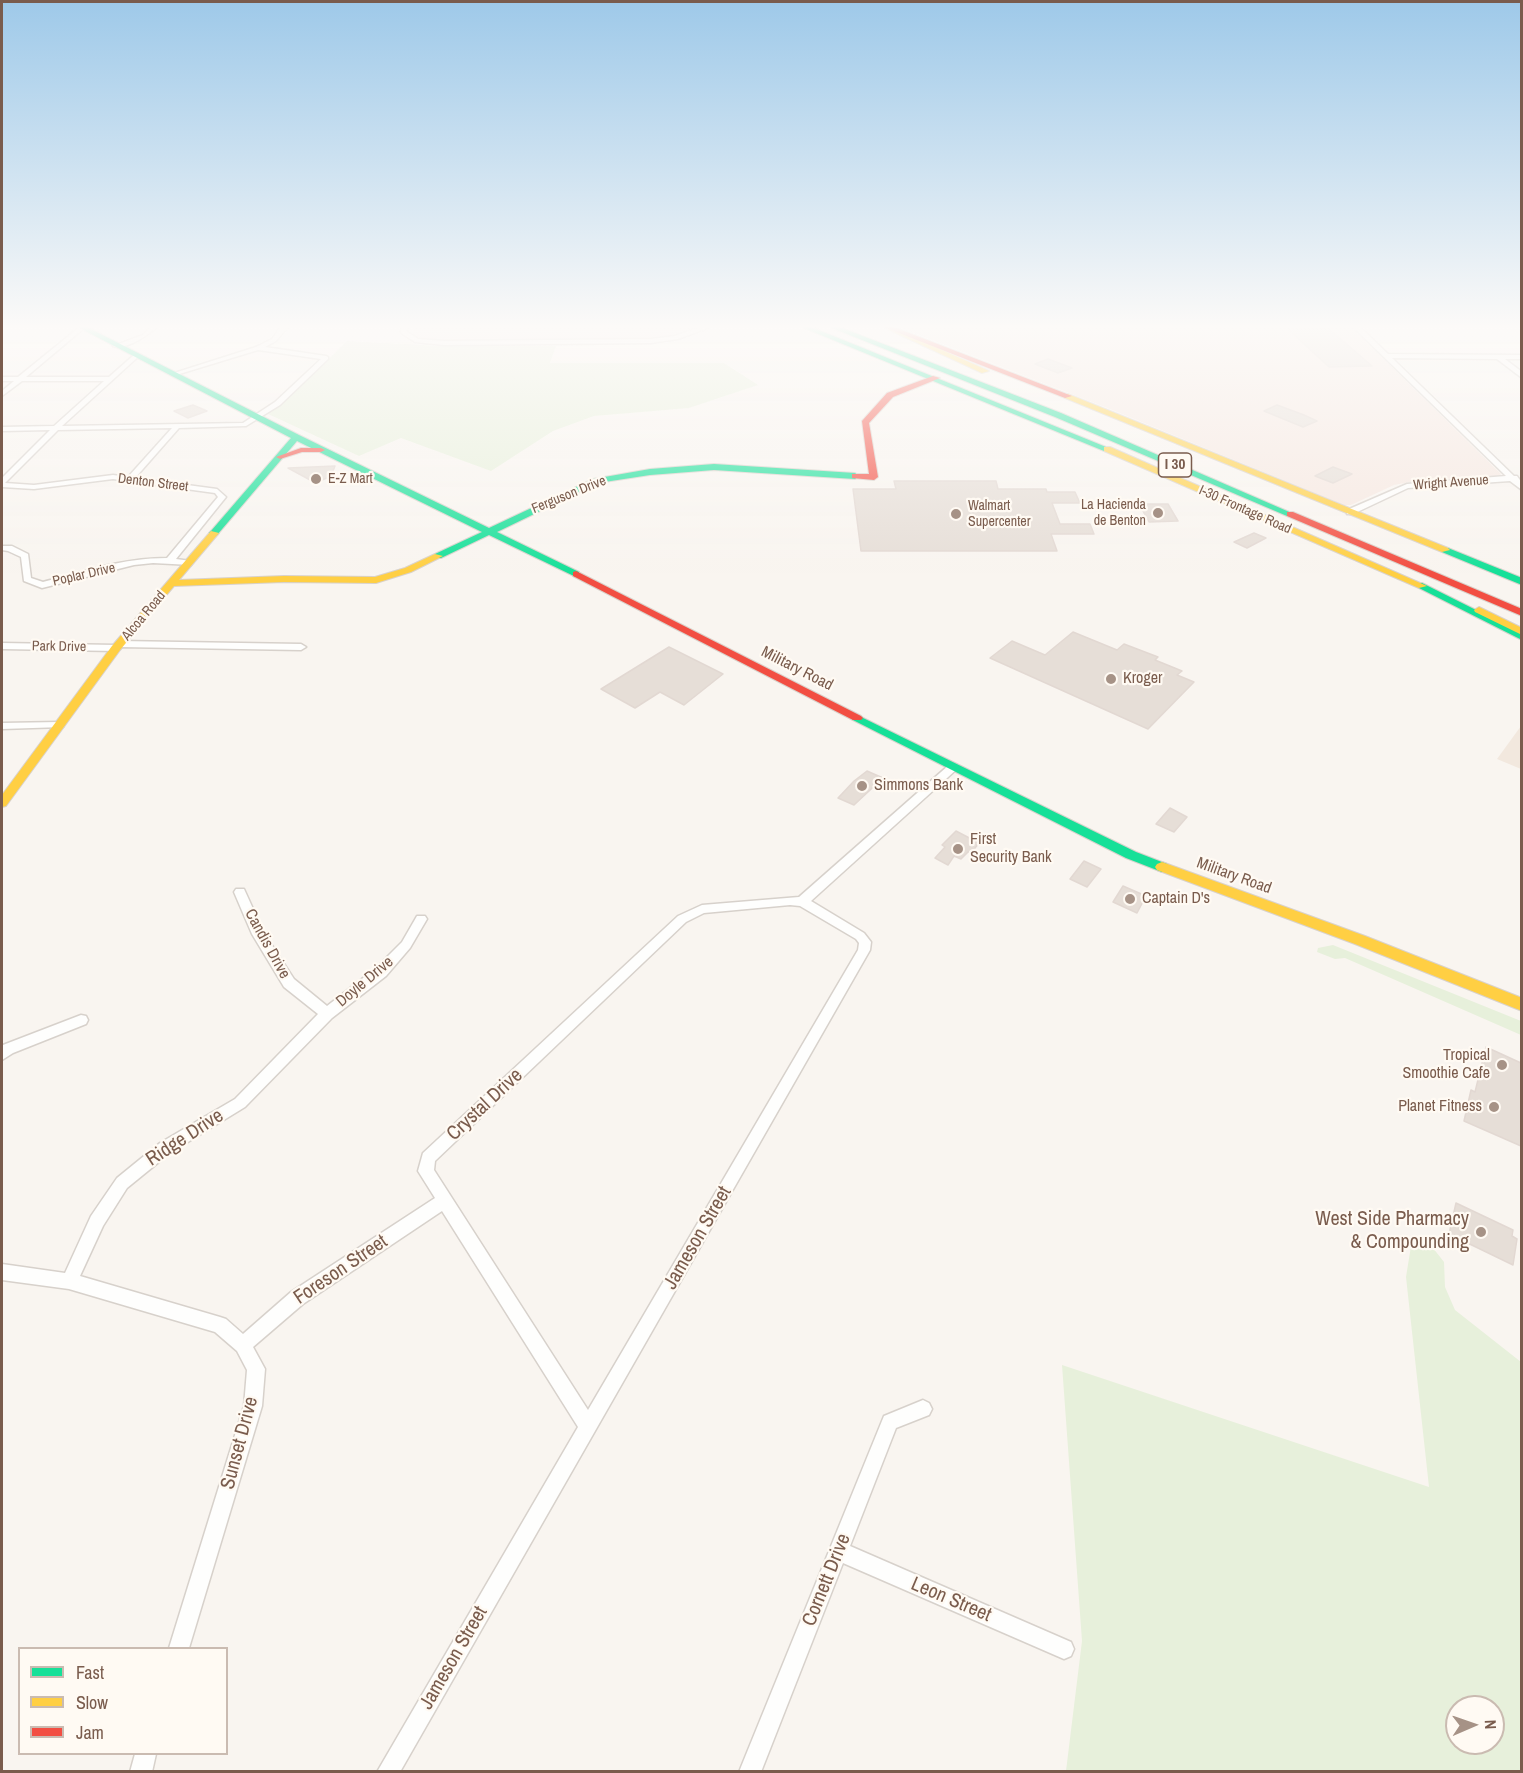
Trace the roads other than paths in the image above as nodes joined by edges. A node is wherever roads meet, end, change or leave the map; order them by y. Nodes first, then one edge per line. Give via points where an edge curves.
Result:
1 (79, 407) edge
2 (237, 407) edge
3 (273, 407) edge
4 (880, 407) edge
5 (1007, 407) edge
6 (1037, 407) edge
7 (1061, 407) edge
8 (1096, 407) edge
9 (1438, 407) edge
10 (258, 418) junction
11 (56, 428) junction
12 (176, 428) junction
13 (2, 429) edge
14 (296, 437) junction
15 (326, 450) junction
16 (280, 457) junction
17 (1521, 477) edge
18 (131, 478) junction
19 (1511, 478) junction
20 (3, 485) edge
21 (1521, 488) edge
22 (1350, 512) junction
23 (490, 530) junction
24 (1348, 539) junction
25 (2, 548) edge
26 (171, 559) junction
27 (188, 563) junction
28 (1521, 582) edge
29 (172, 583) junction
30 (1521, 598) edge
31 (1521, 614) edge
32 (1521, 632) edge
33 (1521, 637) edge
34 (2, 646) edge
35 (118, 646) junction
36 (301, 647) dead end
37 (60, 725) junction
38 (2, 726) edge
39 (953, 767) junction
40 (2, 803) edge
41 (240, 892) dead end
42 (802, 902) junction
43 (421, 919) dead end
44 (1521, 1005) edge
45 (327, 1014) junction
46 (81, 1020) dead end
47 (2, 1054) edge
48 (444, 1201) junction
49 (2, 1272) edge
50 (69, 1281) junction
51 (243, 1345) junction
52 (923, 1408) dead end
53 (588, 1427) junction
54 (838, 1551) junction
55 (178, 1647) edge
56 (1064, 1648) dead end
57 (146, 1755) edge
58 (141, 1772) edge
59 (388, 1772) edge
60 (750, 1772) edge

1 - 11 street
2 - 10 main road, Military Road
3 - 10 street
4 - 23 main road, Ferguson Drive via 865,423 874,477 714,467 651,472 596,481
5 - 33 main road, I-30 Frontage Road via 1421,586
6 - 24 main road, I 30
7 - 30 main road, I 30
8 - 22 main road
9 - 19 street
10 - 12 street via 230,427
10 - 14 main road, Military Road
11 - 12 street
11 - 13 street
11 - 20 street
12 - 18 street
14 - 15 main road, Military Road
14 - 16 main road, Alcoa Road
15 - 16 main road via 301,450
15 - 23 main road, Military Road
16 - 27 main road, Alcoa Road
17 - 19 street, Wright Avenue
18 - 20 street, Denton Street via 34,488
18 - 26 street, Denton Street via 217,491 222,497
19 - 21 street
19 - 22 street, Wright Avenue via 1407,486
22 - 28 main road
23 - 29 main road, Ferguson Drive via 408,570 376,580
23 - 39 main road, Military Road
24 - 31 main road, I 30
24 - 32 main road
25 - 26 street, Poplar Drive via 25,556 27,579 42,585 142,561
26 - 27 street, Poplar Drive
27 - 29 main road, Alcoa Road
29 - 35 main road, Alcoa Road
34 - 35 street, Park Drive
35 - 36 street, Park Drive
35 - 37 main road, Alcoa Road
37 - 38 street
37 - 40 main road, Alcoa Road
39 - 42 street
39 - 44 main road, Military Road via 1131,855
41 - 45 street, Candis Drive via 258,934 289,983
42 - 48 street, Crystal Drive via 702,909 682,919 428,1158 426,1171
42 - 53 street, Jameson Street via 860,936 864,950
43 - 45 street, Doyle Drive via 406,945 381,972
45 - 50 street, Ridge Drive via 240,1103 165,1148 122,1183 97,1221
46 - 47 street via 8,1048
48 - 51 street, Foreson Street via 297,1298
48 - 53 street, Crystal Drive
49 - 50 street, Sunset Drive
50 - 51 street, Sunset Drive via 220,1325
51 - 55 street, Sunset Drive via 255,1369 253,1406
52 - 54 street, Cornett Drive via 890,1422
53 - 59 street, Jameson Street
54 - 56 street, Leon Street
54 - 60 street, Cornett Drive
57 - 58 street

